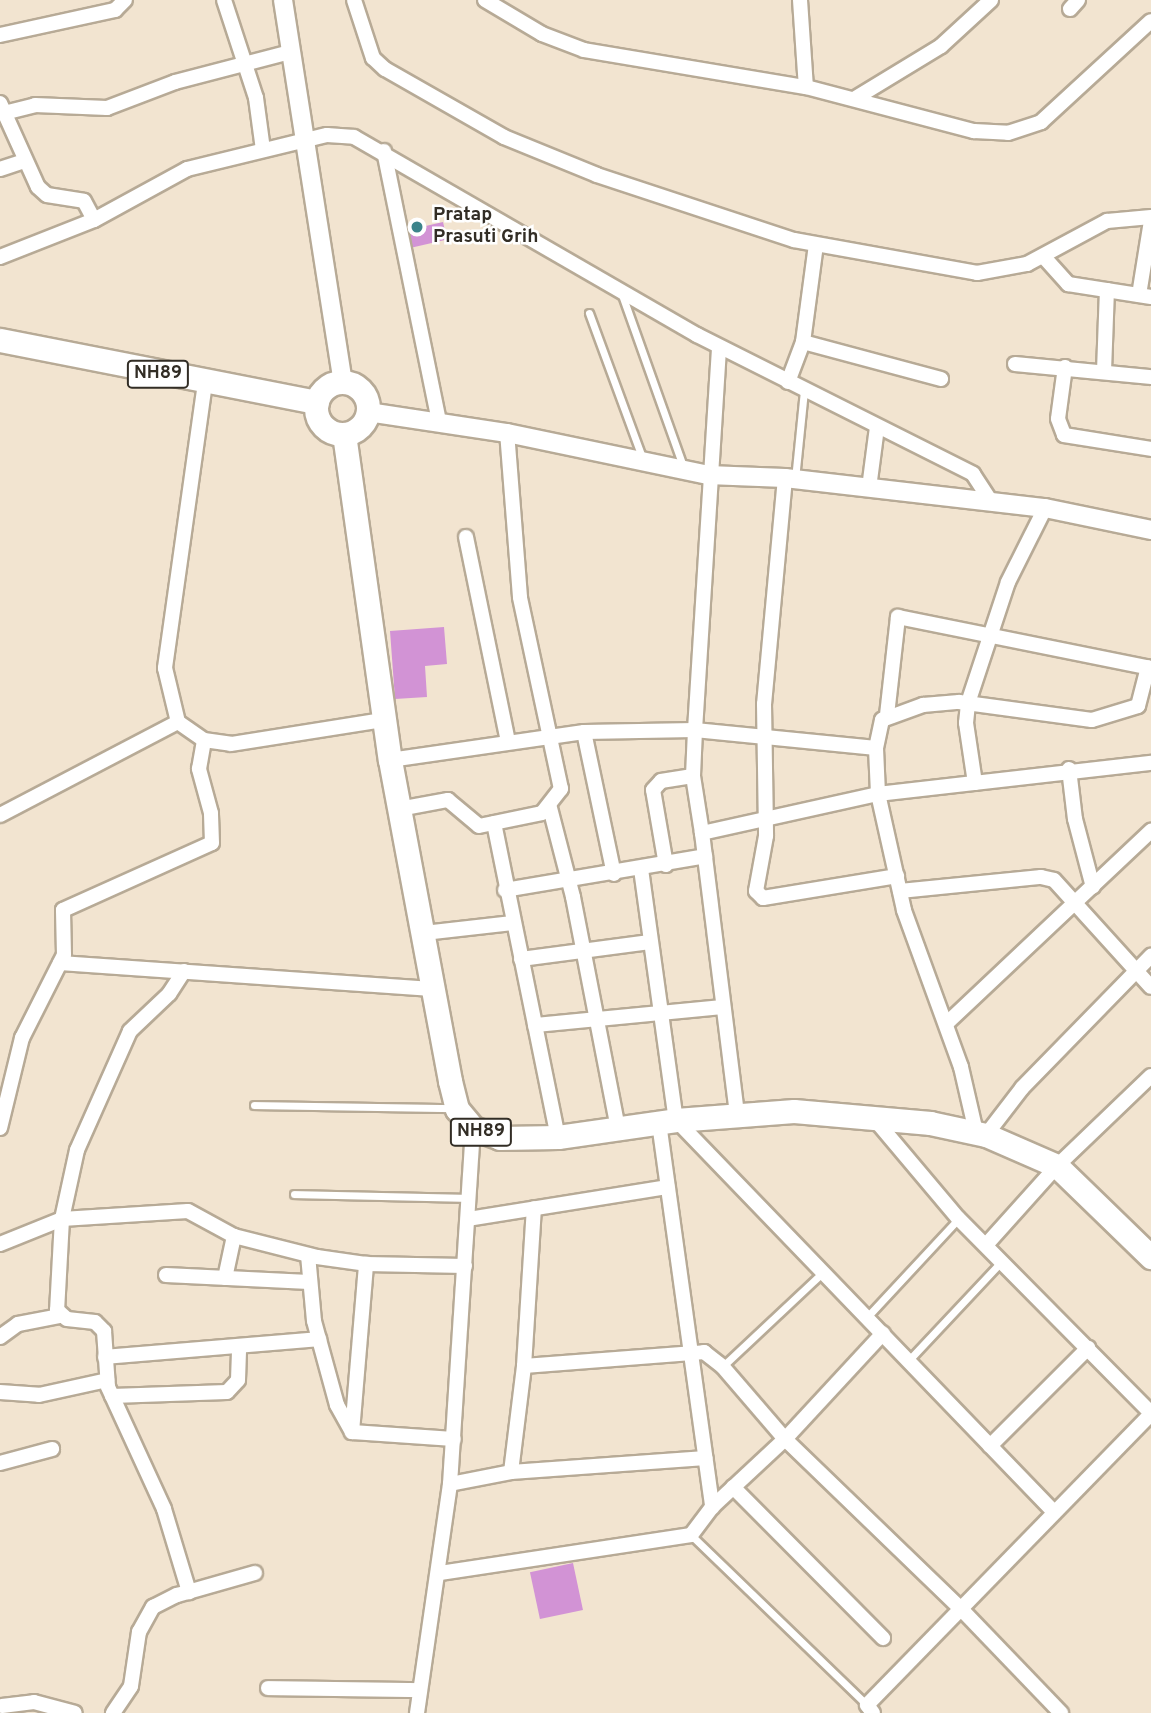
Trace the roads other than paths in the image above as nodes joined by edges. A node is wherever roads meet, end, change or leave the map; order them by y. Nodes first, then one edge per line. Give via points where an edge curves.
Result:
1 (125, 0) edge
2 (225, 0) edge
3 (283, 0) edge
4 (354, 0) edge
5 (485, 0) edge
6 (800, 0) edge
7 (991, 0) edge
8 (1151, 21) edge
9 (0, 35) edge
10 (290, 52) junction
11 (247, 63) junction
12 (806, 87) junction
13 (855, 99) junction
14 (2, 108) edge
15 (303, 141) junction
16 (263, 150) junction
17 (384, 151) junction
18 (25, 161) junction
19 (0, 169) edge
20 (1151, 219) edge
21 (94, 220) junction
22 (816, 245) junction
23 (1043, 256) junction
24 (0, 257) edge
25 (1107, 290) junction
26 (621, 291) junction
27 (1145, 296) edge
28 (589, 313) dead end
29 (0, 340) edge
30 (803, 342) junction
31 (719, 347) junction
32 (1015, 364) dead end
33 (1065, 367) junction
34 (1104, 371) junction
35 (1151, 377) edge
36 (941, 379) dead end
37 (343, 381) junction
38 (788, 382) junction
39 (205, 383) junction
40 (804, 390) junction
41 (317, 402) junction
42 (369, 412) junction
43 (439, 422) junction
44 (877, 427) junction
45 (507, 433) junction
46 (344, 434) junction
47 (1151, 449) edge
48 (644, 463) junction
49 (685, 471) junction
50 (708, 475) junction
51 (790, 478) junction
52 (869, 488) junction
53 (991, 502) junction
54 (1045, 508) junction
55 (1151, 530) edge
56 (466, 537) dead end
57 (989, 632) junction
58 (1150, 668) edge
59 (968, 703) junction
60 (887, 715) junction
61 (382, 720) junction
62 (178, 722) junction
63 (695, 730) junction
64 (584, 732) junction
65 (763, 737) junction
66 (553, 738) junction
67 (204, 740) junction
68 (508, 742) junction
69 (876, 748) junction
70 (390, 760) junction
71 (1151, 763) edge
72 (1069, 769) junction
73 (694, 776) junction
74 (975, 783) junction
75 (878, 794) junction
76 (550, 808) junction
77 (399, 809) junction
78 (0, 815) edge
79 (766, 818) junction
80 (494, 823) junction
81 (1151, 831) edge
82 (702, 833) junction
83 (705, 856) junction
84 (666, 865) junction
85 (641, 869) junction
86 (614, 874) junction
87 (897, 876) junction
88 (568, 881) junction
89 (1093, 887) junction
90 (505, 890) junction
91 (900, 891) junction
92 (1078, 902) junction
93 (512, 923) junction
94 (424, 933) junction
95 (650, 942) junction
96 (583, 950) junction
97 (1151, 956) edge
98 (521, 959) junction
99 (60, 963) junction
100 (1135, 969) junction
101 (184, 971) junction
102 (1151, 987) edge
103 (432, 989) junction
104 (723, 1007) junction
105 (661, 1012) junction
106 (596, 1018) junction
107 (946, 1024) junction
108 (535, 1026) junction
109 (1151, 1076) edge
110 (254, 1105) dead end
111 (457, 1109) junction
112 (737, 1114) junction
113 (872, 1115) junction
114 (668, 1121) junction
115 (0, 1128) edge
116 (473, 1128) junction
117 (618, 1128) junction
118 (981, 1134) junction
119 (558, 1137) junction
120 (1057, 1166) junction
121 (667, 1187) junction
122 (294, 1194) dead end
123 (468, 1198) junction
124 (534, 1208) junction
125 (958, 1217) junction
126 (62, 1219) junction
127 (468, 1219) junction
128 (234, 1236) junction
129 (0, 1244) edge
130 (986, 1245) junction
131 (308, 1255) junction
132 (1151, 1257) edge
133 (1002, 1261) junction
134 (366, 1264) junction
135 (465, 1266) junction
136 (824, 1271) junction
137 (166, 1275) dead end
138 (225, 1278) junction
139 (309, 1282) junction
140 (60, 1316) junction
141 (868, 1316) junction
142 (883, 1333) junction
143 (0, 1337) edge
144 (318, 1339) junction
145 (239, 1346) junction
146 (1088, 1348) junction
147 (691, 1349) junction
148 (105, 1357) junction
149 (908, 1361) junction
150 (524, 1366) junction
151 (723, 1367) junction
152 (107, 1380) junction
153 (0, 1392) edge
154 (112, 1396) junction
155 (1151, 1414) edge
156 (352, 1432) junction
157 (454, 1439) junction
158 (785, 1439) junction
159 (990, 1446) junction
160 (52, 1449) dead end
161 (705, 1458) junction
162 (0, 1463) edge
163 (511, 1472) junction
164 (450, 1484) junction
165 (733, 1487) junction
166 (712, 1507) junction
167 (1055, 1512) junction
168 (691, 1535) junction
169 (256, 1573) dead end
170 (440, 1573) junction
171 (189, 1592) junction
172 (962, 1610) junction
173 (883, 1638) dead end
174 (268, 1688) dead end
175 (420, 1690) junction
176 (2, 1706) edge
177 (870, 1709) edge
178 (75, 1713) edge
179 (113, 1713) edge
180 (417, 1713) edge
181 (1061, 1713) edge

1 - 9 street via 115,10
2 - 11 street
3 - 10 street
4 - 22 street via 373,58 385,69 504,137 597,174
5 - 12 street via 572,46
6 - 12 street
7 - 13 street via 942,46
8 - 13 street via 1041,122 1020,132 974,131
10 - 11 street
10 - 15 street
11 - 14 street via 175,82 107,108
11 - 16 street
12 - 13 street
14 - 18 street
15 - 16 street
15 - 17 street via 341,133
15 - 37 street
16 - 21 street via 170,176
17 - 26 street
17 - 43 street
18 - 19 street
18 - 21 street via 47,195 84,201
20 - 23 street via 1107,220
20 - 27 street
21 - 24 street
22 - 23 street via 959,273 1009,269
22 - 30 street
23 - 25 street via 1068,284
25 - 27 street
25 - 34 street
26 - 31 street
26 - 49 lane
28 - 48 lane
29 - 39 main road, NH89
30 - 36 street
30 - 38 street
31 - 38 street
31 - 50 street
32 - 33 street
33 - 34 street
33 - 47 street via 1058,419 1064,435
34 - 35 street
37 - 41 main road via 323,389
37 - 42 main road via 359,387
38 - 40 street
39 - 41 main road, NH89
39 - 62 street via 165,668
40 - 44 street
40 - 51 lane
41 - 46 main road via 322,425
42 - 43 street
42 - 46 main road via 363,425
43 - 45 street
44 - 52 street
44 - 53 street via 973,474
45 - 48 street
45 - 66 street via 520,597
46 - 61 main road, NH89
48 - 49 street
49 - 50 street
50 - 51 street
50 - 63 street
51 - 52 street
51 - 65 street
52 - 53 street
53 - 54 street
54 - 55 street
54 - 57 street
56 - 68 street
57 - 58 street
57 - 59 street
57 - 60 street via 898,617
58 - 59 street via 1138,706 1092,720
59 - 60 street via 923,705
59 - 74 street via 966,723
60 - 69 street
61 - 67 street via 231,744
61 - 70 main road, NH89
62 - 67 street
62 - 78 street
63 - 64 street
63 - 65 street
63 - 73 street
64 - 66 street
64 - 86 street
65 - 69 street
65 - 79 street
66 - 68 street
66 - 76 street via 562,778
67 - 99 street via 199,769 211,813 212,843 63,910 64,955
68 - 70 street
69 - 75 street
70 - 77 main road, NH89
71 - 72 street
72 - 74 street
72 - 89 street via 1075,819
73 - 82 street
73 - 84 street via 661,781 653,790
74 - 75 street
75 - 79 street
75 - 87 street
76 - 80 street
76 - 88 street
77 - 80 street via 448,800 461,807 470,823
77 - 94 main road, NH89
79 - 82 street
79 - 87 street via 758,896
80 - 90 street
81 - 89 street
82 - 83 street
83 - 84 street
83 - 104 street
84 - 85 street
85 - 86 street
85 - 95 street
86 - 88 street
87 - 91 street
88 - 90 street
88 - 96 street
89 - 92 street
90 - 93 street
91 - 92 street via 1041,877 1054,880
91 - 107 street
92 - 100 street
92 - 107 street
93 - 94 street
93 - 98 street
94 - 103 main road, NH89
95 - 96 street
95 - 105 street
96 - 98 street
96 - 106 street
97 - 100 street
98 - 108 street
99 - 101 street
99 - 115 street via 22,1038
100 - 102 street
100 - 118 street
101 - 103 street
101 - 126 street via 169,994 130,1031 77,1150
103 - 111 main road, NH89
104 - 105 street
104 - 112 street
105 - 106 street
105 - 114 street
106 - 108 street
106 - 117 street
107 - 118 street
108 - 119 street
109 - 120 street
110 - 111 lane
111 - 116 main road, NH89
112 - 113 main road, NH89
112 - 114 main road, NH89
113 - 118 main road, NH89
113 - 125 street
114 - 117 main road, NH89
114 - 121 street
114 - 136 street
116 - 119 main road, NH89 via 500,1138
116 - 123 street
117 - 119 main road, NH89
118 - 120 main road, NH89
120 - 130 street
120 - 132 main road, NH89
121 - 124 street
121 - 147 street
122 - 123 lane
123 - 127 street
124 - 127 street
124 - 150 street
125 - 130 street
125 - 141 lane
126 - 128 street via 188,1211
126 - 129 street
126 - 140 street
127 - 135 street
128 - 131 street
128 - 138 street
130 - 133 street
131 - 134 street
131 - 139 street
133 - 146 street
133 - 149 lane
134 - 135 street
134 - 156 street
135 - 157 street
136 - 141 street
136 - 151 lane
137 - 138 street
138 - 139 street
139 - 144 street
140 - 143 street via 18,1324
140 - 148 street via 101,1326
141 - 142 street
142 - 149 street
142 - 158 street
144 - 145 street
144 - 156 street via 337,1405
145 - 148 street
145 - 154 street via 238,1380 227,1392
146 - 155 street
146 - 159 street
147 - 150 street
147 - 151 street via 704,1352
147 - 161 street
148 - 152 street
149 - 159 street
150 - 163 street
151 - 158 street
152 - 153 street via 39,1395
152 - 154 street
154 - 171 street via 163,1509
155 - 167 street
156 - 157 street
157 - 164 street
158 - 165 street
158 - 172 street
159 - 167 street
160 - 162 street
161 - 163 street
161 - 166 street
163 - 164 street
164 - 170 street
165 - 166 street
165 - 173 street
166 - 168 street
167 - 172 street
168 - 170 street
168 - 177 lane
169 - 171 street
170 - 175 street
171 - 179 street via 162,1600 146,1618 131,1686
172 - 177 street
172 - 181 street
174 - 175 street
175 - 180 street
176 - 178 street via 34,1702

